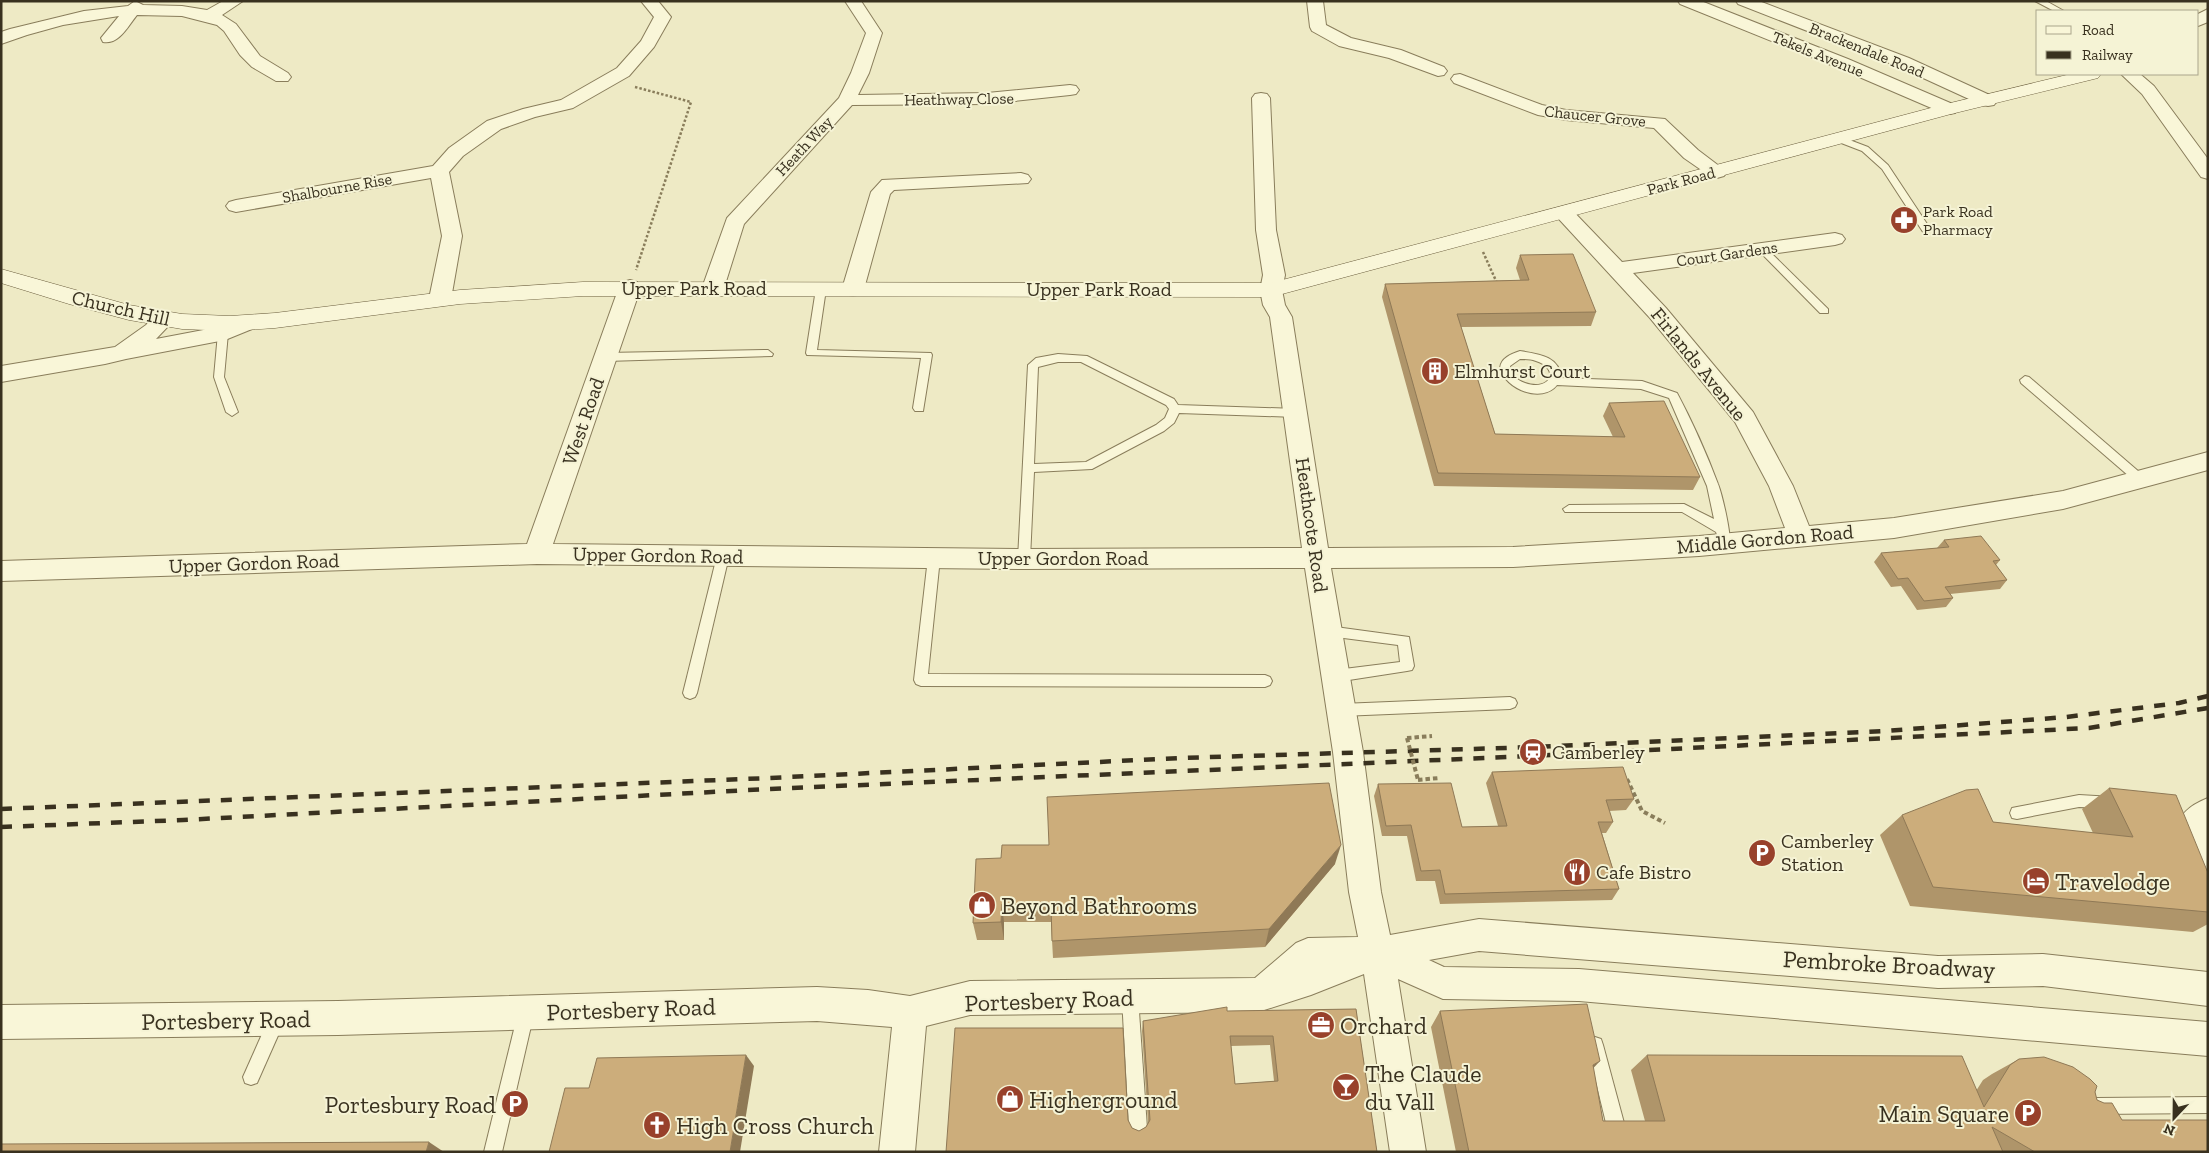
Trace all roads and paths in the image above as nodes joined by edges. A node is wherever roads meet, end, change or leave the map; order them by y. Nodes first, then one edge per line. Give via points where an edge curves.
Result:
1 (235, 1) edge
2 (649, 1) edge
3 (853, 1) edge
4 (1315, 1) edge
5 (1686, 1) edge
6 (1744, 1) edge
7 (2039, 1) edge
8 (136, 6) junction
9 (2058, 10) edge
10 (211, 15) junction
11 (138, 30) dead end
12 (1, 39) edge
13 (2088, 75) edge
14 (2131, 75) edge
15 (282, 77) dead end
16 (610, 81) junction
17 (1070, 90) dead end
18 (1261, 98) dead end
19 (847, 100) junction
20 (1988, 101) junction
21 (1948, 109) junction
22 (1863, 141) junction
23 (439, 171) junction
24 (1718, 172) junction
25 (2208, 173) edge
26 (1021, 179) dead end
27 (236, 206) dead end
28 (1564, 213) junction
29 (1926, 230) dead end
30 (1835, 239) dead end
31 (1480, 245) dead end
32 (1762, 249) junction
33 (1618, 269) junction
34 (1, 276) edge
35 (1498, 284) edge
36 (630, 287) junction
37 (713, 288) junction
38 (821, 289) junction
39 (853, 289) junction
40 (1272, 290) junction
41 (440, 299) junction
42 (1824, 311) dead end
43 (164, 319) junction
44 (244, 324) junction
45 (223, 334) junction
46 (123, 352) junction
47 (768, 354) dead end
48 (606, 357) junction
49 (1, 374) edge
50 (2025, 380) dead end
51 (1556, 381) junction
52 (919, 408) dead end
53 (1175, 409) junction
54 (232, 412) dead end
55 (1296, 412) junction
56 (2208, 461) edge
57 (1029, 468) junction
58 (2141, 480) junction
59 (1569, 509) dead end
60 (1724, 537) junction
61 (1801, 537) junction
62 (537, 554) junction
63 (723, 556) junction
64 (1316, 557) junction
65 (934, 558) junction
66 (1024, 559) junction
67 (1, 571) edge
68 (1328, 631) junction
69 (1336, 676) junction
70 (1265, 681) dead end
71 (690, 693) dead end
72 (1510, 703) dead end
73 (1341, 710) junction
74 (1432, 736) dead end
75 (1439, 778) dead end
76 (1627, 779) edge
77 (2124, 803) edge
78 (2017, 813) dead end
79 (2193, 817) edge
80 (1665, 823) dead end
81 (2208, 876) edge
82 (1570, 942) junction
83 (1377, 953) junction
84 (2208, 989) edge
85 (1582, 994) junction
86 (1130, 997) junction
87 (526, 1012) junction
88 (910, 1013) junction
89 (278, 1019) junction
90 (1, 1022) edge
91 (1591, 1031) edge
92 (2208, 1039) edge
93 (251, 1077) dead end
94 (2084, 1106) edge
95 (2208, 1106) edge
96 (1615, 1123) edge
97 (1138, 1128) edge
98 (493, 1152) edge
99 (897, 1152) edge
100 (1408, 1152) edge

1 - 10 street
2 - 16 street via 663,17 624,72
3 - 19 street, Heath Way via 874,33
4 - 24 street, Chaucer Grove via 1318,27 1345,42 1395,54 1438,70 1457,71 1460,79 1538,110 1659,123 1691,154
5 - 21 street, Tekels Avenue
6 - 20 street, Brackendale Road via 1903,62
7 - 9 lane
8 - 10 street via 176,6
8 - 11 street via 112,34
8 - 12 street via 90,12
10 - 15 street via 230,27 256,62
13 - 20 street, Park Road
14 - 25 street via 2148,90
16 - 23 street via 566,104 494,125 456,152
16 - 36 path via 691,102
17 - 19 street, Heathway Close via 1021,98
18 - 40 street, Heathcote Road via 1266,230 1274,275
19 - 37 street, Heath Way via 734,222
20 - 21 street, Park Road
21 - 22 street, Park Road
22 - 24 street, Park Road via 1839,139
22 - 29 lane via 1885,167
23 - 27 street, Shalbourne Rise
23 - 41 street via 452,236
24 - 28 street, Park Road
26 - 39 street via 889,184 881,192
28 - 33 street, Firlands Avenue
28 - 40 street, Park Road
30 - 32 street, Court Gardens
31 - 35 path
32 - 33 street, Court Gardens
32 - 42 lane
33 - 61 street, Firlands Avenue via 1745,418 1781,486
34 - 43 street, Church Hill
36 - 37 street, Upper Park Road
36 - 41 street, Upper Park Road
36 - 48 street, West Road
37 - 38 street, Upper Park Road
38 - 39 street, Upper Park Road
38 - 52 lane via 811,353 927,355
39 - 40 street, Upper Park Road
40 - 55 street, Heathcote Road via 1274,305 1281,317
41 - 44 street, Upper Park Road
43 - 44 street, Church Hill
43 - 46 street, Upper Park Road
44 - 45 street, Upper Park Road
45 - 46 street, Upper Park Road
45 - 54 lane via 218,377
46 - 49 street, Upper Park Road
47 - 48 lane
48 - 62 street, West Road
50 - 58 lane
51 - 51 lane via 1537,389 1520,386 1507,376 1505,365 1520,355 1537,357 1556,370
51 - 60 lane via 1642,385 1673,396 1713,486
53 - 55 lane
53 - 57 lane via 1170,420 1160,428 1088,466
53 - 57 lane via 1170,402 1083,359 1040,361 1033,366
55 - 64 street, Heathcote Road
56 - 58 street, Middle Gordon Road
57 - 66 lane
58 - 61 street, Middle Gordon Road via 2062,500 1986,514 1894,528
59 - 60 lane via 1684,508
60 - 61 street, Middle Gordon Road
60 - 64 street, Middle Gordon Road via 1513,557
62 - 63 street, Upper Gordon Road
62 - 67 street, Upper Gordon Road
63 - 65 street, Upper Gordon Road
63 - 71 lane
64 - 66 street, Upper Gordon Road
64 - 68 street, Heathcote Road
65 - 66 street, Upper Gordon Road
65 - 70 lane via 921,680
68 - 69 street, Heathcote Road
68 - 69 lane via 1404,641 1407,666
69 - 73 street, Heathcote Road
72 - 73 lane
73 - 83 street, Heathcote Road via 1365,892
74 - 75 path, bridge via 1407,738 1418,780
76 - 80 path via 1642,811
77 - 78 lane via 2079,801
79 - 81 street via 2193,842
82 - 83 street, Pembroke Broadway via 1479,934
82 - 84 street, Pembroke Broadway via 1938,972 2043,970
82 - 85 street
83 - 85 street, Pembroke Broadway via 1443,983
83 - 86 street, Portesbery Road via 1311,979 1258,995
83 - 100 street, Heathcote Road
85 - 92 street, Pembroke Broadway
86 - 88 street, Portesbery Road via 970,998
86 - 97 lane
87 - 88 street, Portesbery Road via 817,1004
87 - 89 street, Portesbery Road
87 - 98 lane
88 - 99 street
89 - 90 street, Portesbery Road
89 - 93 lane
91 - 96 lane
94 - 95 lane

